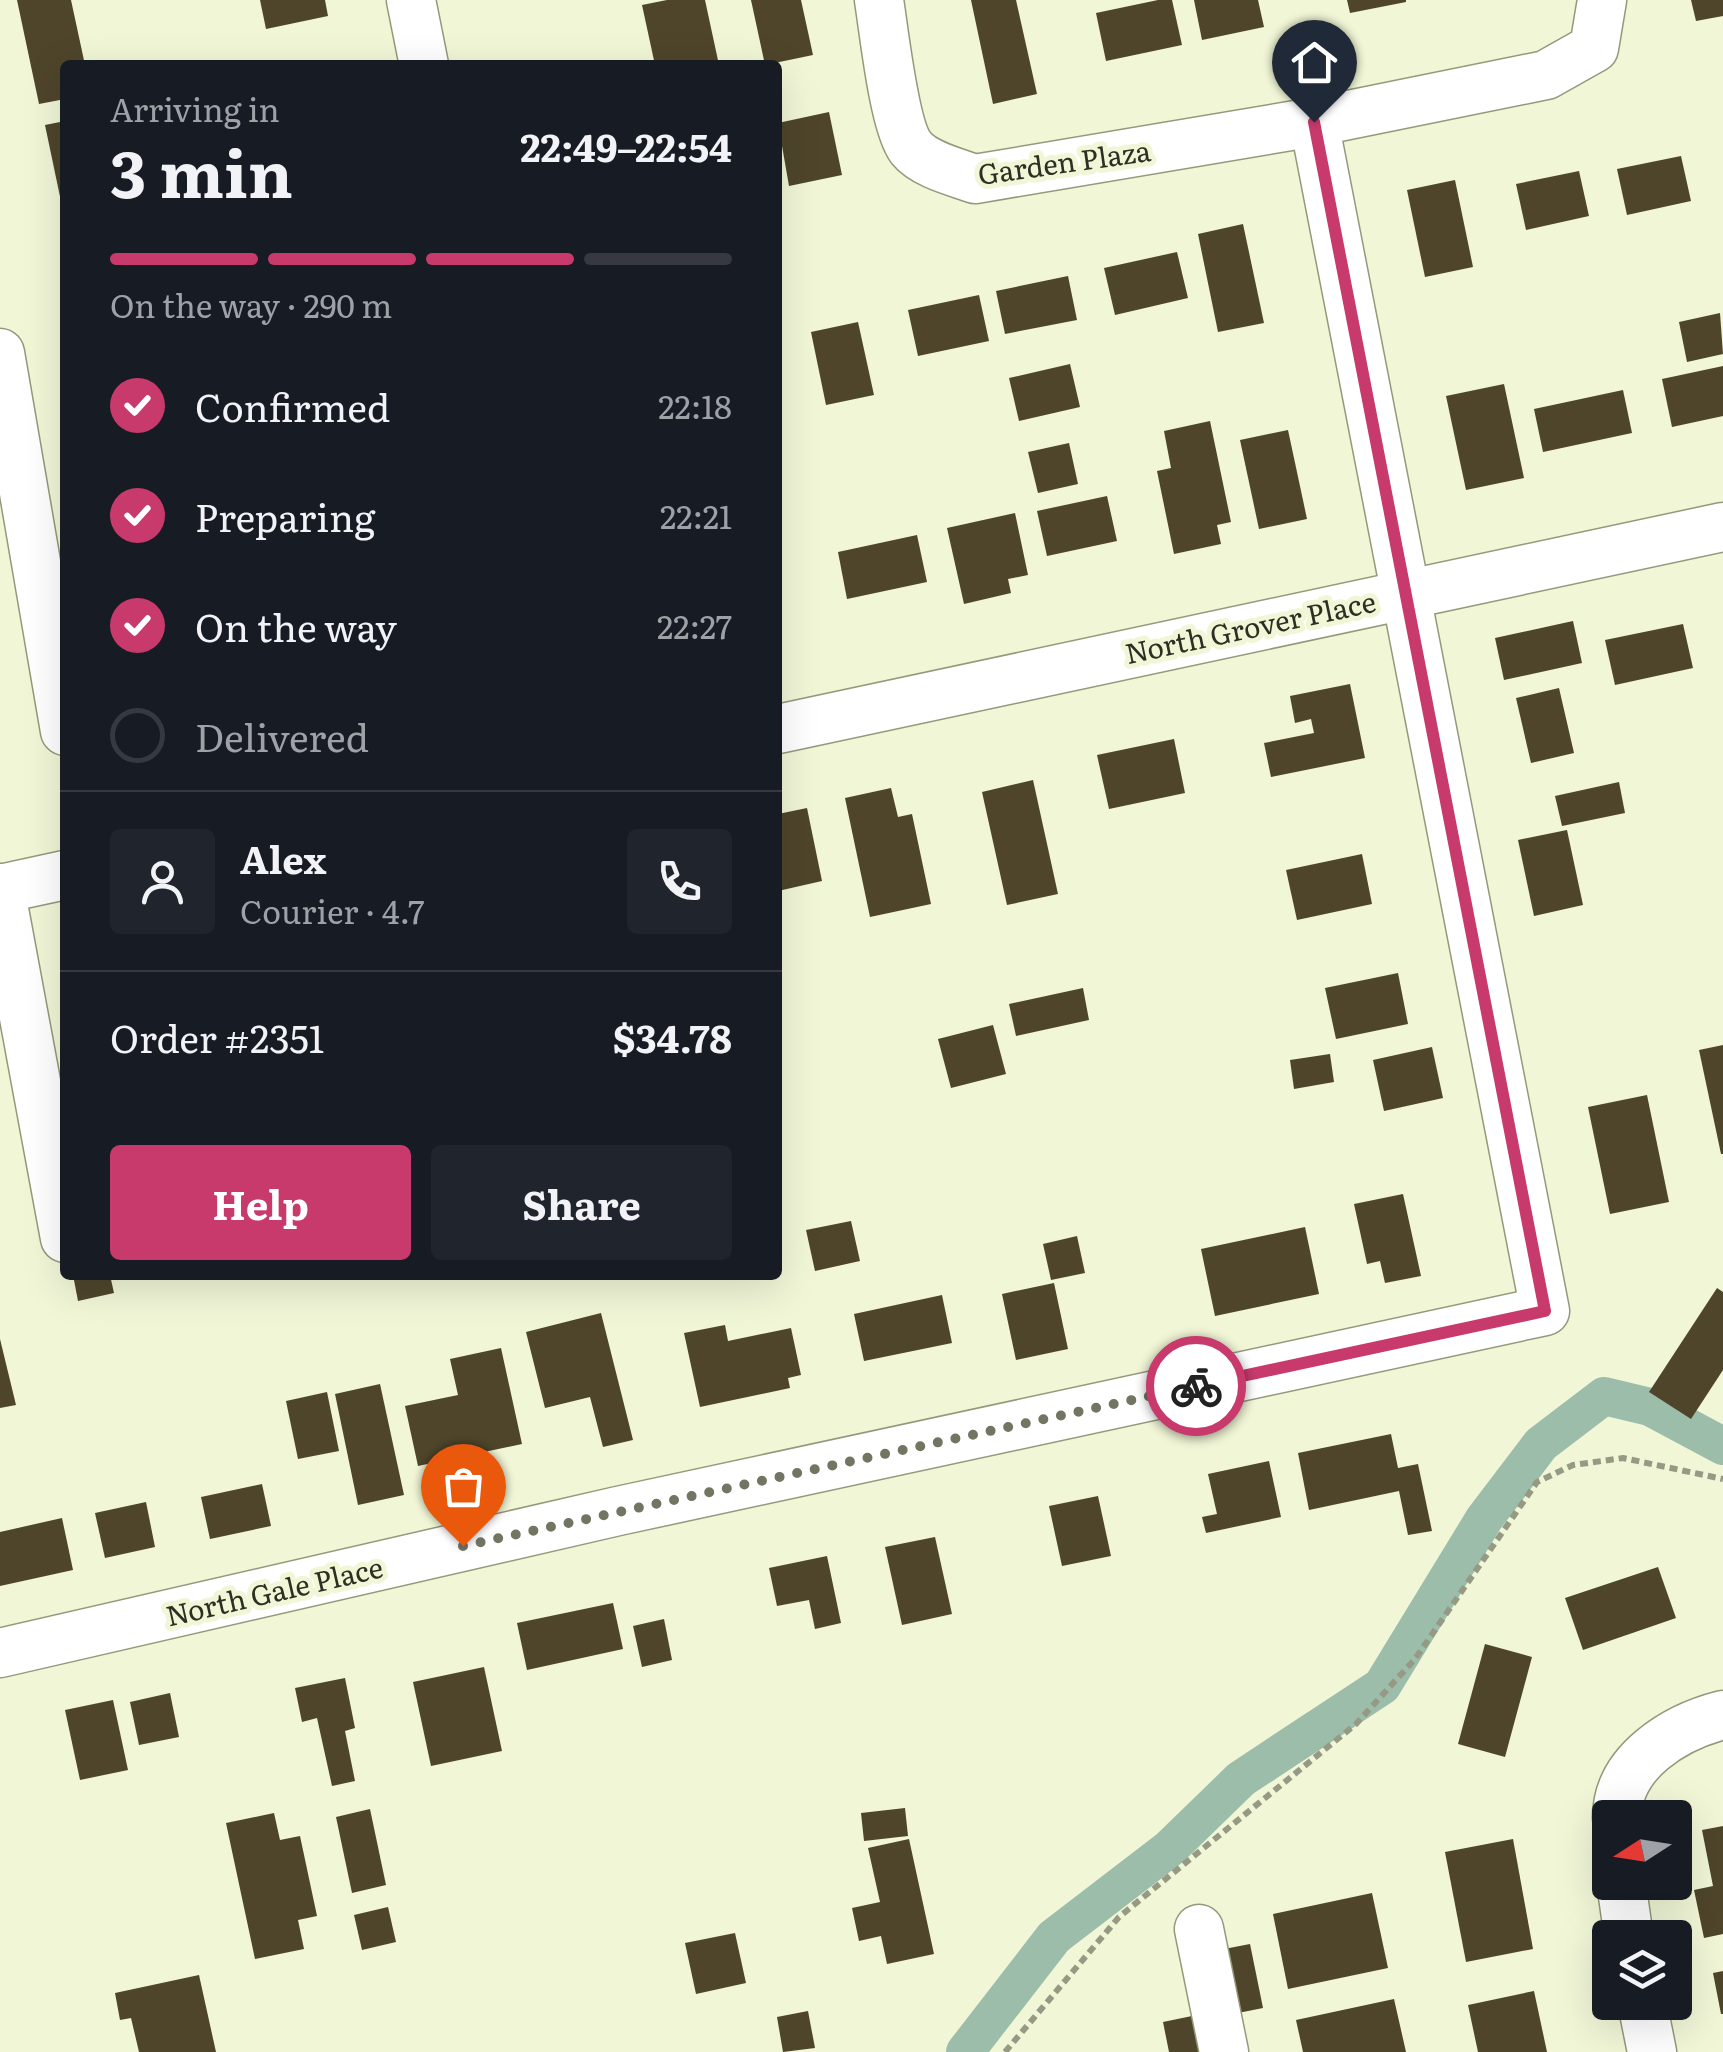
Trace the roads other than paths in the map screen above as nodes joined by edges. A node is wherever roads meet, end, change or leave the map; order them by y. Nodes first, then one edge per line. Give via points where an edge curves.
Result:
1 (411, 0) edge
2 (879, 0) edge
3 (1602, 0) edge
4 (423, 60) edge
5 (1314, 122) junction
6 (0, 353) edge
7 (1723, 527) edge
8 (1405, 592) junction
9 (60, 703) edge
10 (782, 727) edge
11 (60, 876) edge
12 (0, 888) edge
13 (60, 1211) edge
14 (0, 1652) edge
15 (1723, 1715) edge
16 (1624, 1800) edge
17 (1199, 1929) dead end
18 (1646, 2020) edge
19 (1224, 2052) edge
20 (1652, 2052) edge

1 - 4 street
2 - 5 street, Garden Plaza via 910,147 975,179
3 - 5 street, Garden Plaza via 1594,48 1546,75
5 - 8 street
6 - 9 street
7 - 8 street, North Grover Place
8 - 10 street, North Grover Place
8 - 14 street, North Gale Place via 1545,1311
11 - 12 street
12 - 13 street
15 - 16 street via 1670,1735 1638,1762
17 - 19 street
18 - 20 street

